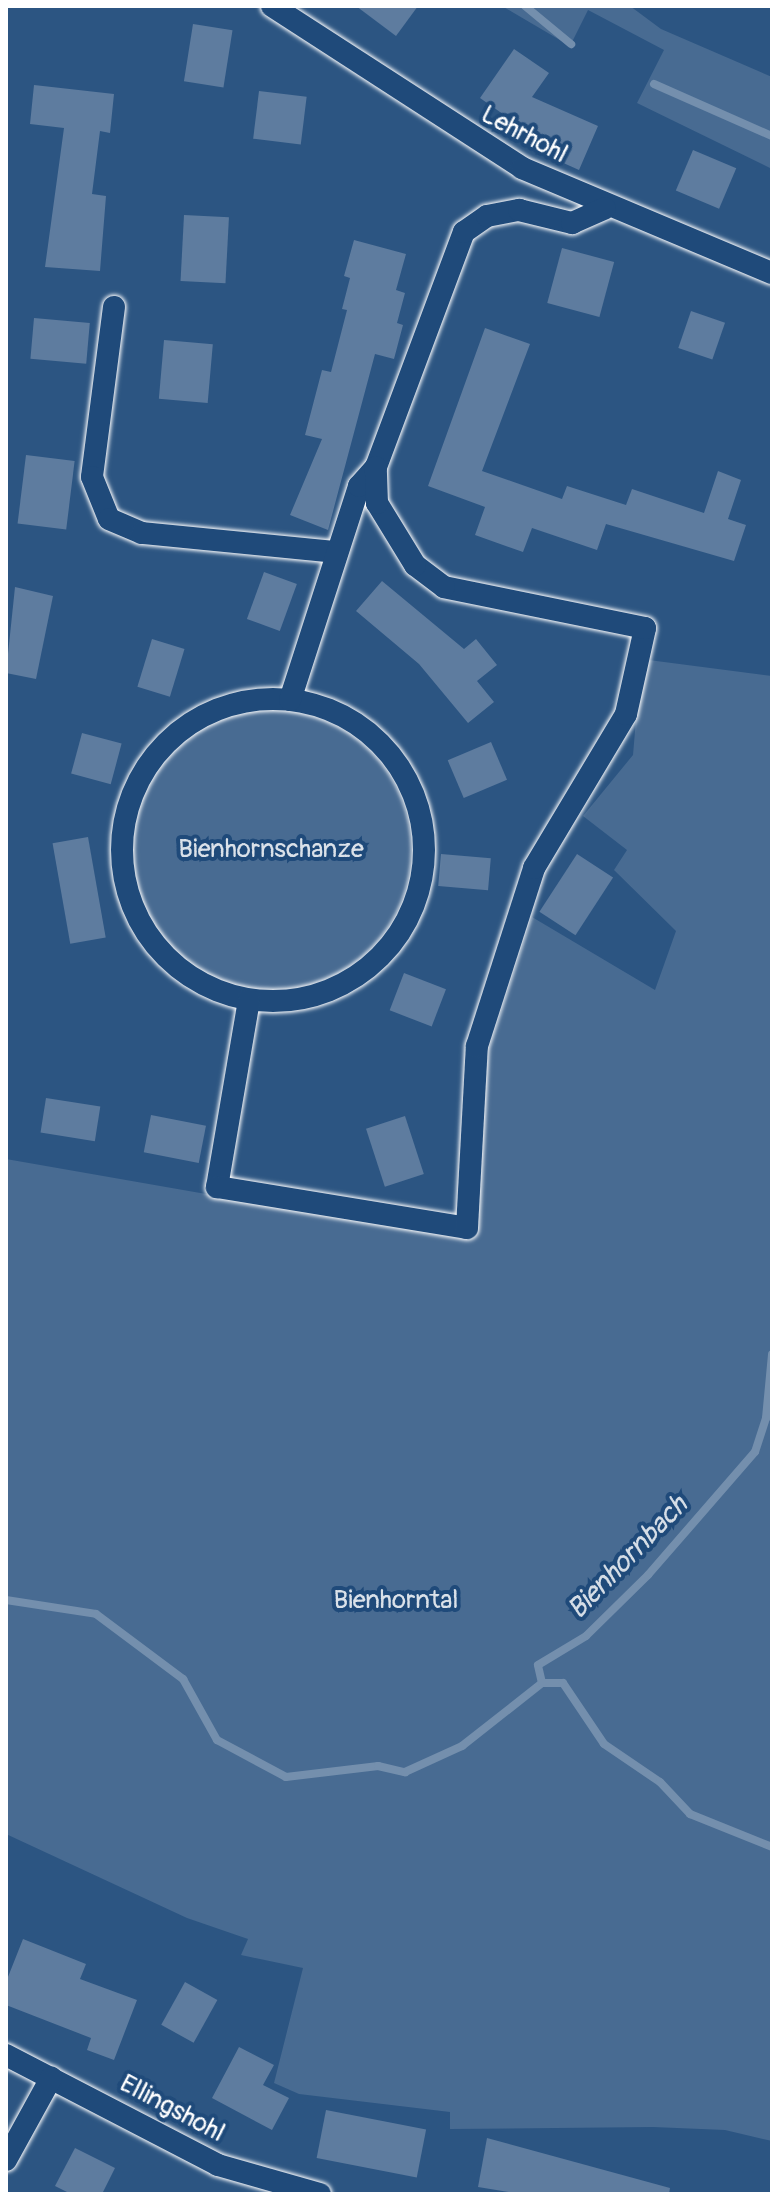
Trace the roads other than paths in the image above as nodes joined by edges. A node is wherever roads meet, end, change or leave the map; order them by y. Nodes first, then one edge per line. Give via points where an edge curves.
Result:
1 (272, 6) edge
2 (605, 208) junction
3 (772, 273) edge
4 (114, 307) dead end
5 (376, 467) junction
6 (336, 552) junction
7 (290, 700) junction
8 (249, 1000) junction
9 (6, 2055) edge
10 (51, 2078) junction
11 (6, 2160) edge
12 (320, 2194) edge

1 - 2 street, Lehrhohl via 453,128
2 - 3 street, Lehrhohl
2 - 5 street via 572,223 519,210 487,216 464,232
4 - 6 street via 92,477 109,519 142,533
5 - 6 street via 359,486
5 - 8 street via 377,503 415,565 444,587 645,628 626,714 534,868 477,1046 467,1228 217,1187
6 - 7 street
7 - 8 street via 244,702 186,727 142,774 123,826 126,889 150,939 198,982
7 - 8 street via 349,720 390,754 421,817 422,880 397,937 359,974 302,999
9 - 10 street, Ellingshohl
10 - 11 street
10 - 12 street, Ellingshohl via 218,2165

